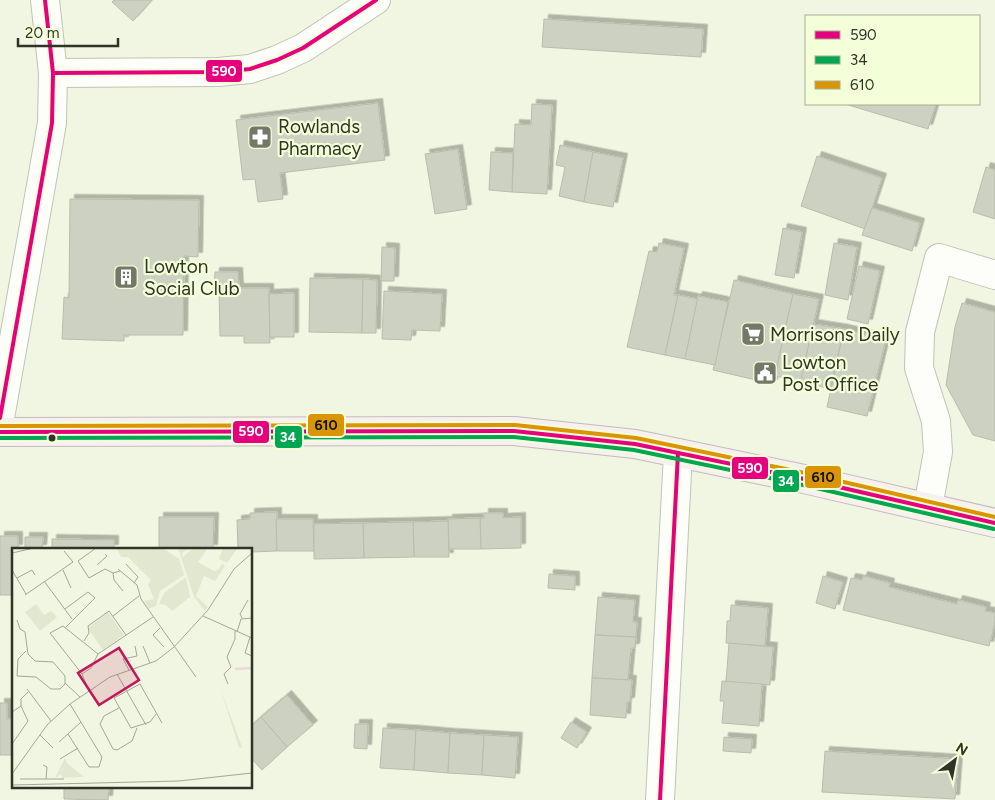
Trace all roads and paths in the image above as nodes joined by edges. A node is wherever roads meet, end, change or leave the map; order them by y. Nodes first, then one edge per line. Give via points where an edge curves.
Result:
1 (45, 0) edge
2 (376, 0) edge
3 (53, 73) junction
4 (995, 275) edge
5 (0, 418) edge
6 (0, 432) edge
7 (678, 453) junction
8 (928, 507) junction
9 (995, 523) edge
10 (660, 800) edge

1 - 3 street
2 - 3 street via 303,48 250,68 218,72
3 - 5 street via 50,133
4 - 8 street via 939,258 920,332 919,368 936,421 938,452
6 - 7 main road via 514,431 610,440
7 - 8 main road
7 - 10 street
8 - 9 main road

